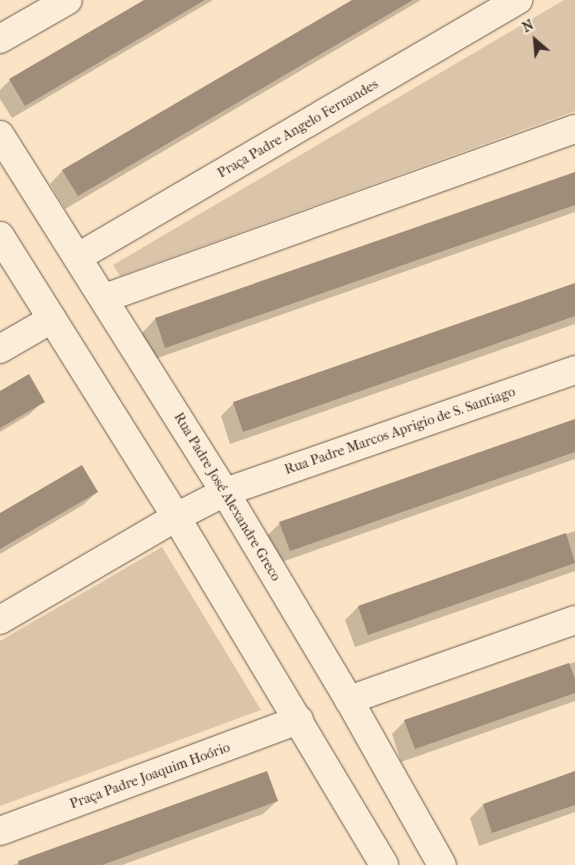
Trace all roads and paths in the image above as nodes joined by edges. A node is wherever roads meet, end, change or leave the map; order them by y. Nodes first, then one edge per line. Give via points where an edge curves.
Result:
1 (68, 0) edge
2 (518, 0) edge
3 (0, 39) edge
4 (575, 129) edge
5 (0, 135) edge
6 (0, 236) edge
7 (78, 257) junction
8 (105, 298) junction
9 (52, 318) junction
10 (0, 349) edge
11 (575, 370) edge
12 (225, 492) junction
13 (176, 517) junction
14 (0, 620) edge
15 (575, 620) edge
16 (349, 700) junction
17 (299, 720) junction
18 (0, 831) edge
19 (384, 865) edge
20 (442, 865) edge

1 - 3 street
2 - 7 street, Praça Padre Angelo Fernandes
4 - 8 street
5 - 7 street, Rua Padre José Alexandre Greco
6 - 9 street
7 - 8 street, Rua Padre José Alexandre Greco
8 - 12 street, Rua Padre José Alexandre Greco
9 - 10 street
9 - 13 street
11 - 12 street, Rua Padre Marcos Aprigio de S. Santiago
12 - 13 street, Rua Padre Marcos Aprigio de S. Santiago
12 - 16 street, Rua Padre José Alexandre Greco
13 - 14 street
13 - 17 street
15 - 16 street
16 - 20 street, Rua Padre José Alexandre Greco
17 - 18 street, Praça Padre Joaquim Hoório
17 - 19 street

